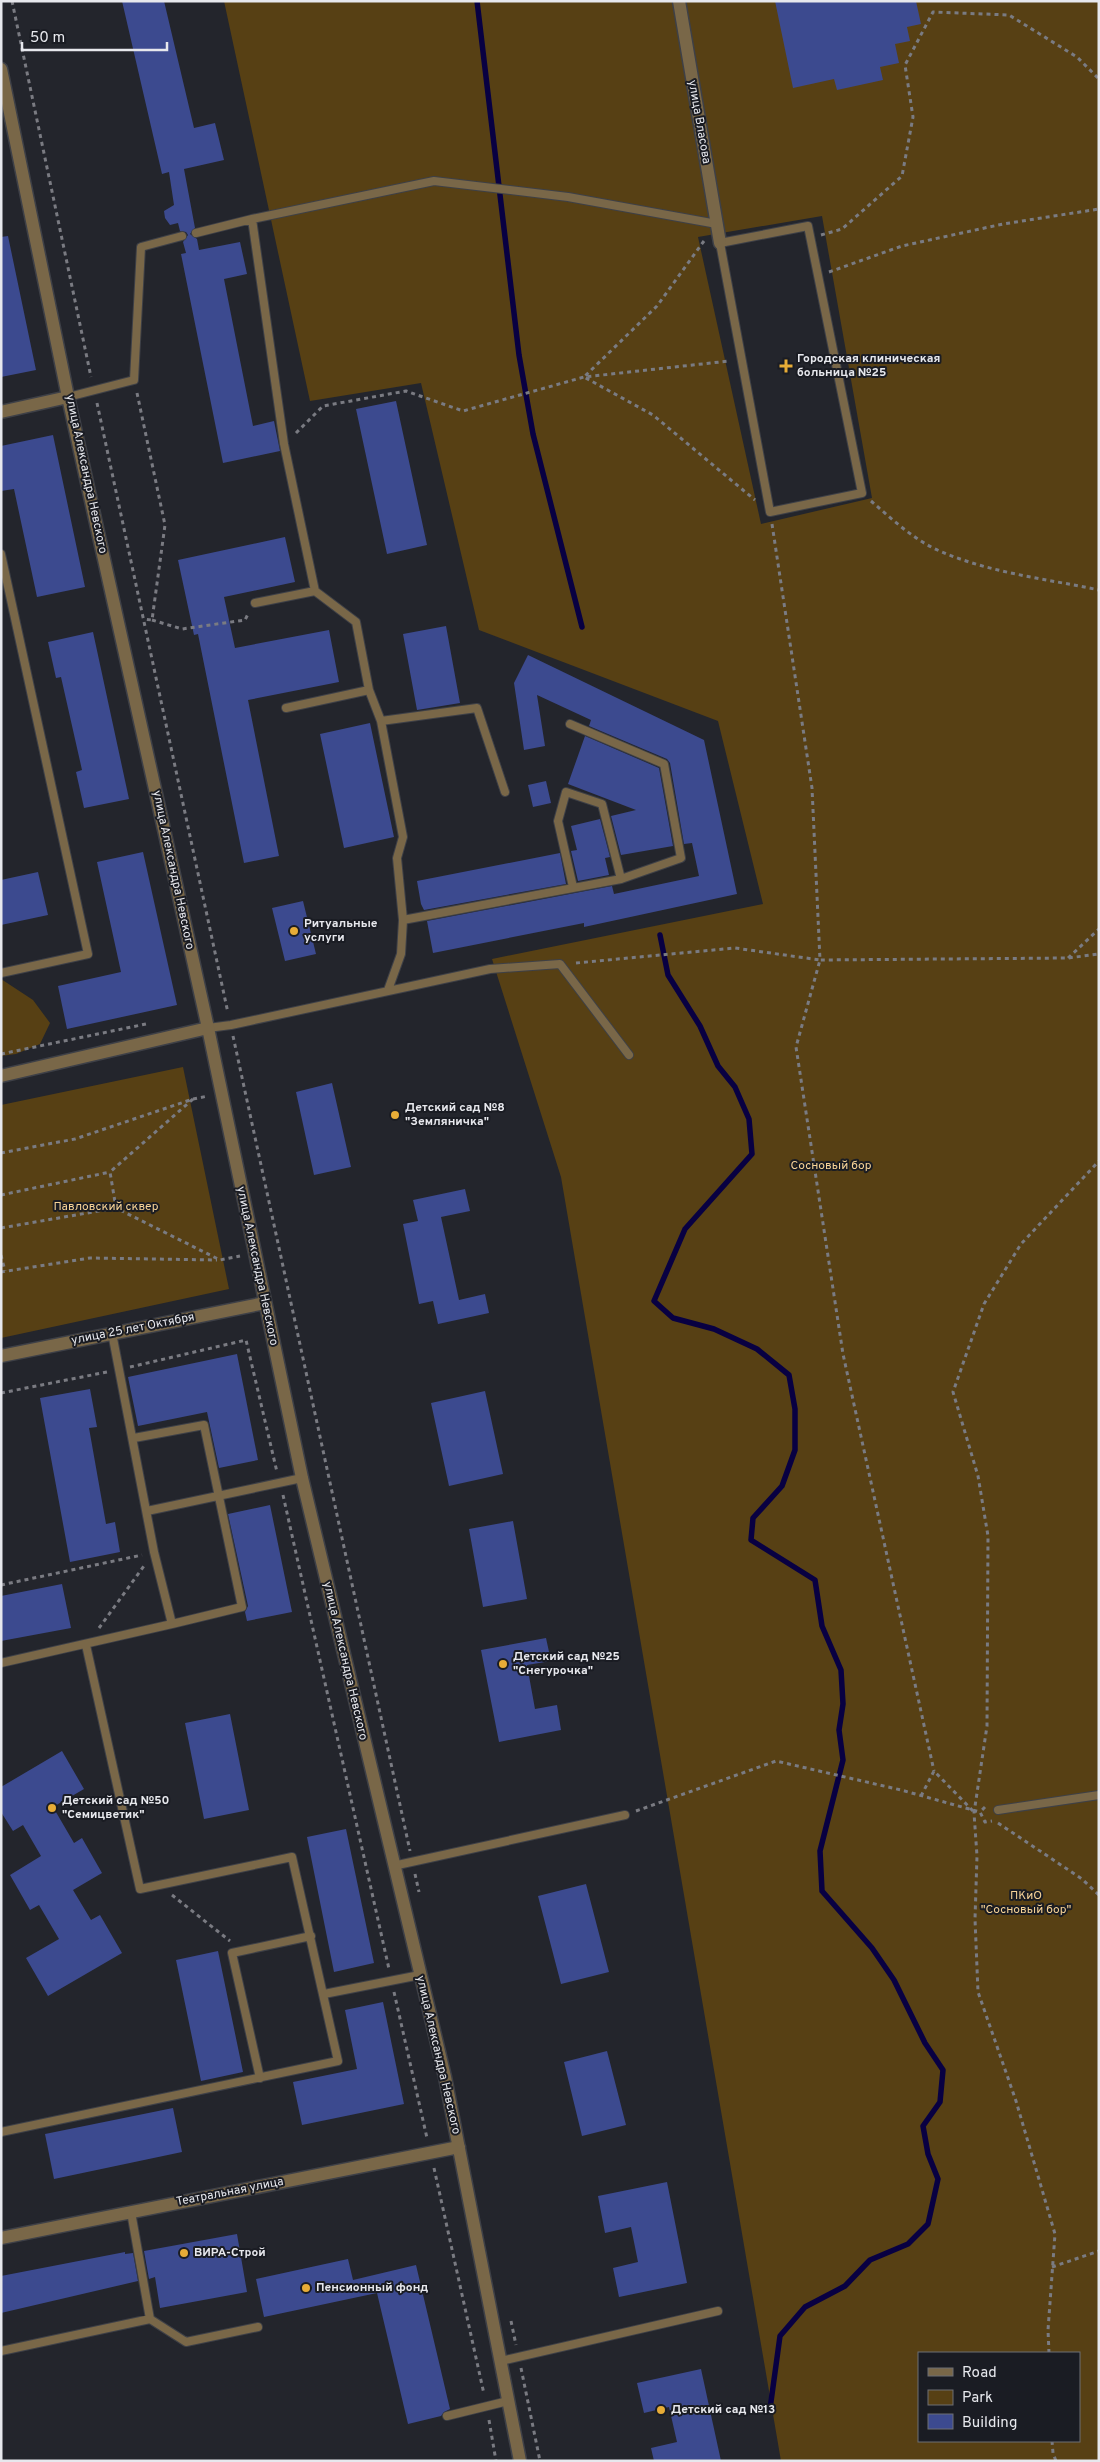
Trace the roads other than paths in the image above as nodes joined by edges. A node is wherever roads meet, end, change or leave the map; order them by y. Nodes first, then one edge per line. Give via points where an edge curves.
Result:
1 (679, 1) edge
2 (1, 69) edge
3 (252, 219) junction
4 (717, 224) junction
5 (196, 232) dead end
6 (182, 236) dead end
7 (720, 243) junction
8 (68, 397) junction
9 (1, 412) edge
10 (1, 554) edge
11 (315, 591) junction
12 (255, 603) road end
13 (369, 690) junction
14 (286, 708) dead end
15 (381, 721) junction
16 (570, 724) dead end
17 (505, 792) dead end
18 (621, 879) junction
19 (574, 887) junction
20 (403, 920) junction
21 (1, 973) edge
22 (388, 990) junction
23 (208, 1028) junction
24 (629, 1055) dead end
25 (2, 1073) edge
26 (265, 1304) junction
27 (112, 1333) junction
28 (1, 1356) edge
29 (134, 1438) junction
30 (302, 1478) junction
31 (218, 1495) junction
32 (147, 1511) junction
33 (172, 1624) junction
34 (86, 1645) junction
35 (1, 1663) edge
36 (1099, 1795) edge
37 (998, 1810) dead end
38 (625, 1815) road end
39 (393, 1866) junction
40 (311, 1936) junction
41 (420, 1975) junction
42 (324, 1994) junction
43 (260, 2078) junction
44 (1, 2132) edge
45 (459, 2147) junction
46 (131, 2212) junction
47 (1, 2238) edge
48 (718, 2311) dead end
49 (150, 2319) junction
50 (258, 2327) dead end
51 (1, 2351) edge
52 (501, 2360) junction
53 (508, 2401) junction
54 (447, 2416) dead end
55 (520, 2461) edge

1 - 4 street, улица Власова
2 - 8 street, улица Александра Невского
3 - 4 lane via 434,181 568,197
3 - 5 lane
3 - 11 lane via 284,444
4 - 7 street, улица Власова
6 - 8 lane via 141,247 134,380
7 - 7 lane via 770,512 862,493 808,226
8 - 9 street
8 - 23 street, улица Александра Невского
10 - 21 lane via 88,954
11 - 12 lane
11 - 13 lane via 356,622
13 - 14 lane
13 - 15 lane
15 - 17 lane via 477,708
15 - 20 lane via 403,837 397,858
16 - 18 lane via 664,764 681,858
18 - 19 lane
18 - 19 lane via 602,804 566,792 558,821
19 - 20 lane
20 - 22 lane via 401,954
22 - 23 lane
22 - 24 lane via 490,969 560,964
23 - 25 street
23 - 26 street, улица Александра Невского
26 - 27 street, улица 25 лет Октября
26 - 30 street, улица Александра Невского
27 - 28 street, улица 25 лет Октября
27 - 29 lane
29 - 31 lane via 204,1426
29 - 32 lane
30 - 31 lane
30 - 39 street, улица Александра Невского
31 - 32 lane
31 - 33 lane via 242,1608
32 - 33 lane
33 - 34 lane
34 - 35 lane
34 - 40 lane via 140,1888 292,1857
36 - 37 lane
38 - 39 lane
39 - 41 street, улица Александра Невского
40 - 42 lane
40 - 43 lane via 232,1953
41 - 42 lane
41 - 45 street, улица Александра Невского
42 - 43 lane via 338,2061
43 - 44 lane
45 - 46 street, Театральная улица
45 - 52 street, улица Александра Невского
46 - 47 street, Театральная улица
46 - 49 lane
48 - 52 lane
49 - 50 lane via 186,2342
49 - 51 lane
52 - 53 street, улица Александра Невского
53 - 54 lane
53 - 55 street, улица Александра Невского

